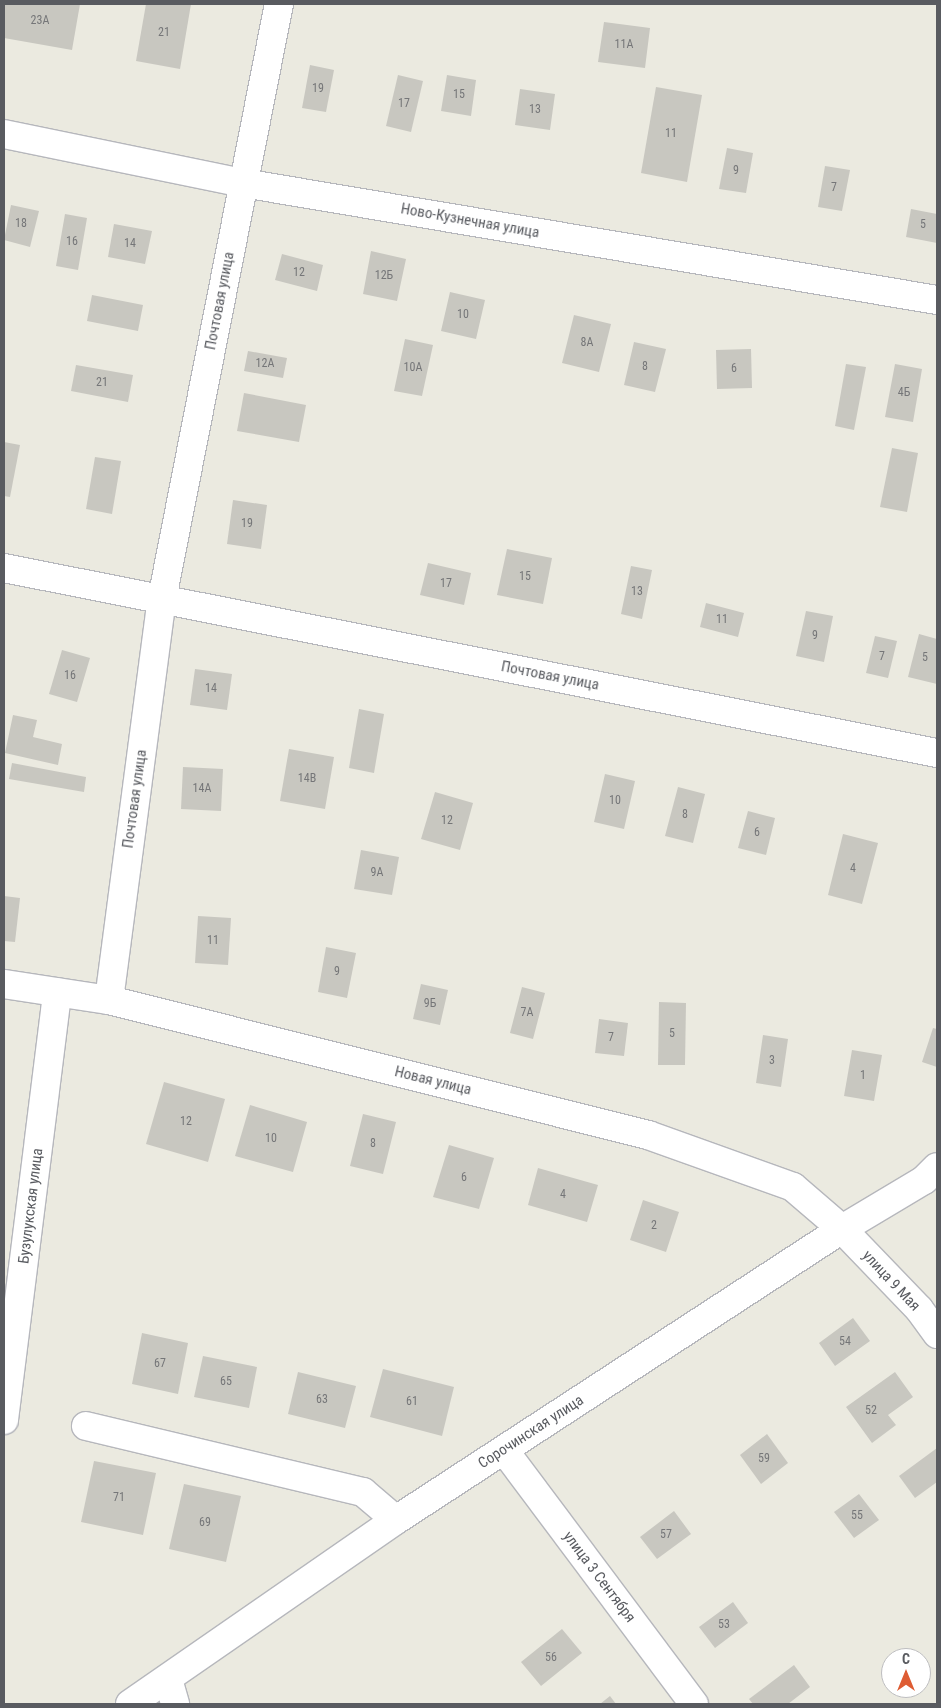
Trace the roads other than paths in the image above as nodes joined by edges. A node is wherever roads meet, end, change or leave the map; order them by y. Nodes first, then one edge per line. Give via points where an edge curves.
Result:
1 (279, 4) edge
2 (4, 134) edge
3 (243, 183) junction
4 (937, 300) edge
5 (4, 568) edge
6 (162, 599) junction
7 (937, 753) edge
8 (4, 984) edge
9 (57, 992) junction
10 (109, 1000) junction
11 (937, 1167) edge
12 (842, 1229) junction
13 (937, 1334) edge
14 (4, 1420) edge
15 (86, 1426) dead end
16 (504, 1450) junction
17 (396, 1520) junction
18 (171, 1692) edge
19 (130, 1704) edge
20 (694, 1704) edge

1 - 3 street, Почтовая улица
2 - 3 street, Ново-Кузнечная улица
3 - 4 street, Ново-Кузнечная улица
3 - 6 street, Почтовая улица
5 - 6 street, Почтовая улица
6 - 7 street, Почтовая улица
6 - 10 street, Почтовая улица
8 - 9 street, Новая улица
9 - 10 street, Новая улица
9 - 14 street, Бузулукская улица
10 - 12 street, Новая улица via 648,1135 793,1187
11 - 12 street, Сорочинская улица via 924,1180
12 - 13 street, улица 9 Мая via 919,1309
12 - 16 street, Сорочинская улица
15 - 17 street via 363,1492
16 - 17 street, Сорочинская улица
16 - 20 street, улица 3 Сентября
17 - 18 street, Сорочинская улица
18 - 19 street, Сорочинская улица

